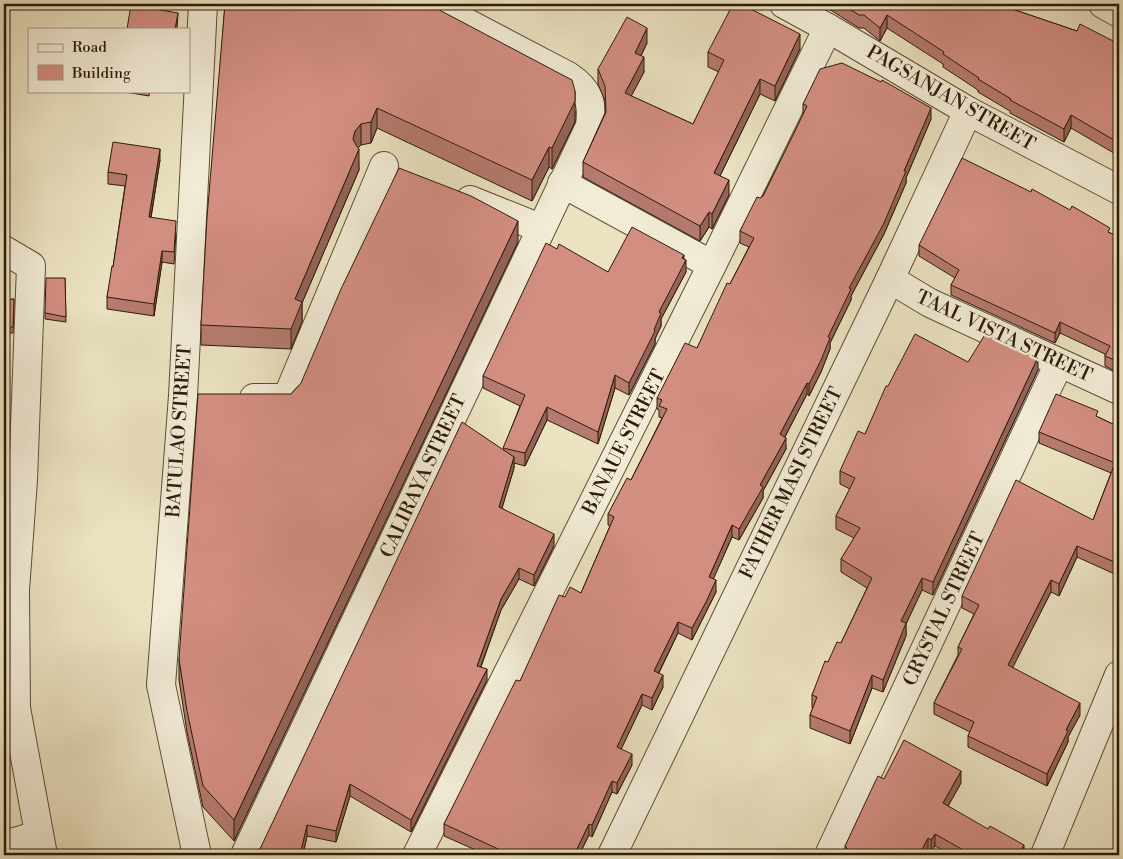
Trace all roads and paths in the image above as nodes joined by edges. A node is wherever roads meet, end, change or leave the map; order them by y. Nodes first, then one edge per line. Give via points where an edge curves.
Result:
1 (203, 4) edge
2 (431, 4) edge
3 (784, 4) edge
4 (1102, 4) edge
5 (1119, 13) edge
6 (828, 28) junction
7 (968, 111) junction
8 (411, 177) edge
9 (562, 183) junction
10 (1119, 190) edge
11 (448, 191) edge
12 (540, 228) junction
13 (4, 250) edge
14 (712, 265) junction
15 (890, 280) junction
16 (1059, 363) junction
17 (15, 387) edge
18 (1119, 390) edge
19 (183, 396) junction
20 (13, 479) edge
21 (10, 590) edge
22 (1119, 675) edge
23 (10, 708) edge
24 (4, 845) edge
25 (41, 845) edge
26 (197, 855) edge
27 (245, 855) edge
28 (417, 855) edge
29 (612, 855) edge
30 (829, 855) edge
31 (1045, 855) edge

1 - 19 street, BATULAO STREET
2 - 9 street, CALIRAYA STREET via 580,84 592,110 590,126
3 - 6 street, PAGSANJAN STREET
4 - 5 street
6 - 7 street, PAGSANJAN STREET
6 - 14 street, BANAUE STREET
7 - 10 street, PAGSANJAN STREET
7 - 15 street, FATHER MASI STREET
8 - 19 street via 376,162 287,398
9 - 12 street, CALIRAYA STREET
9 - 14 street
11 - 12 street
12 - 27 street, CALIRAYA STREET
13 - 17 street via 31,266
14 - 28 street, BANAUE STREET
15 - 16 street, TAAL VISTA STREET via 930,303
15 - 29 street, FATHER MASI STREET
16 - 18 street, TAAL VISTA STREET
16 - 30 street, CRYSTAL STREET
17 - 20 street
19 - 26 street, BATULAO STREET via 161,685
20 - 21 street
21 - 23 street
22 - 31 street
23 - 25 street
24 - 25 street

